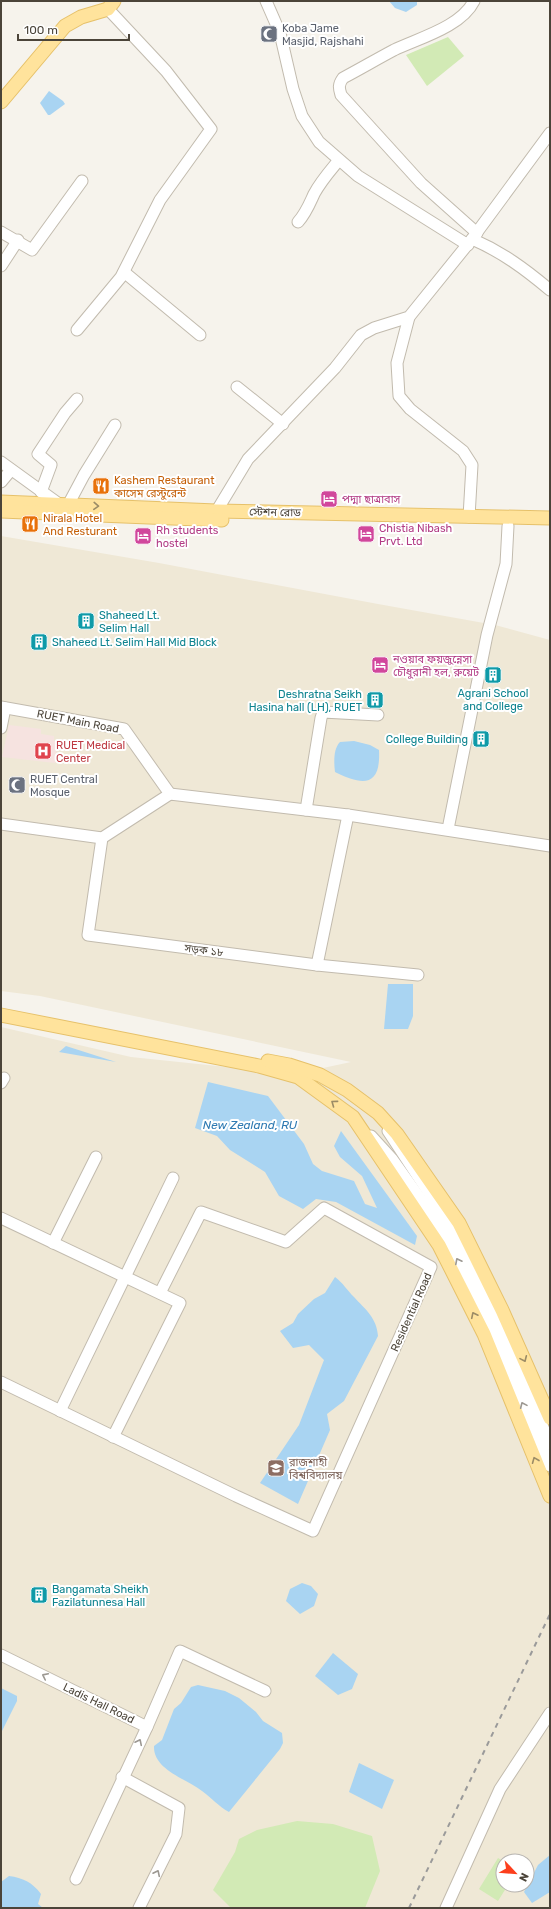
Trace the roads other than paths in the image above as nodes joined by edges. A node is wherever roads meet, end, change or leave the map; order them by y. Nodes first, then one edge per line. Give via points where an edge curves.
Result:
1 (266, 1) edge
2 (474, 1) edge
3 (111, 5) edge
4 (1, 102) edge
5 (550, 133) edge
6 (339, 160) junction
7 (82, 181) dead end
8 (298, 222) dead end
9 (1, 232) edge
10 (472, 239) junction
11 (18, 240) junction
12 (1, 266) edge
13 (124, 272) junction
14 (550, 290) edge
15 (409, 317) junction
16 (77, 330) dead end
17 (200, 335) dead end
18 (237, 387) dead end
19 (77, 399) dead end
20 (283, 424) junction
21 (115, 425) dead end
22 (1, 462) edge
23 (11, 470) junction
24 (1, 482) edge
25 (41, 492) junction
26 (1, 502) edge
27 (64, 504) junction
28 (1, 511) edge
29 (213, 516) junction
30 (469, 517) junction
31 (550, 518) edge
32 (508, 526) junction
33 (550, 526) edge
34 (3, 707) edge
35 (378, 715) dead end
36 (1, 728) edge
37 (170, 794) junction
38 (306, 810) junction
39 (348, 815) junction
40 (1, 824) edge
41 (448, 829) junction
42 (102, 838) junction
43 (550, 846) edge
44 (317, 965) junction
45 (418, 975) dead end
46 (1, 1008) edge
47 (1, 1015) edge
48 (378, 1113) junction
49 (353, 1117) junction
50 (397, 1156) junction
51 (96, 1157) dead end
52 (172, 1178) dead end
53 (1, 1218) edge
54 (53, 1243) junction
55 (125, 1277) junction
56 (160, 1293) junction
57 (1, 1382) edge
58 (60, 1411) junction
59 (550, 1418) edge
60 (113, 1437) junction
61 (550, 1444) edge
62 (550, 1466) edge
63 (550, 1496) edge
64 (1, 1655) edge
65 (264, 1691) dead end
66 (550, 1713) edge
67 (146, 1727) junction
68 (122, 1777) junction
69 (76, 1879) dead end
70 (140, 1908) edge
71 (446, 1908) edge

1 - 6 street via 280,32 302,116 319,142
2 - 10 street via 466,13 440,30 394,51 343,78 339,83 341,95
3 - 4 main road via 65,26
3 - 13 street via 211,129 160,200
5 - 10 street
6 - 8 street via 325,176 307,212
6 - 10 street via 358,176
7 - 11 street via 32,250
9 - 11 street
10 - 14 street via 519,264
10 - 15 street
11 - 12 street
13 - 16 street
13 - 17 street
15 - 20 street via 374,328 361,336
15 - 30 street via 397,363 399,396 410,409 463,451 472,465
18 - 20 street
19 - 25 street via 64,413 38,454 51,465
20 - 29 street via 248,459
21 - 27 street
22 - 23 street
23 - 24 street
23 - 25 street
25 - 27 street
26 - 27 main road, স্টেশন রোড
27 -> 29 main road, স্টেশন রোড
28 - 29 main road, স্টেশন রোড
29 - 30 main road, স্টেশন রোড
29 - 32 main road, স্টেশন রোড
30 - 31 main road, স্টেশন রোড
32 - 33 main road, স্টেশন রোড
32 - 41 street via 506,564 486,635
34 - 36 street
34 - 37 street, RUET Main Road via 124,729
35 - 38 street via 324,712
37 - 38 street
37 - 42 street
38 - 39 street
39 - 41 street
39 - 44 street
40 - 42 street
41 - 43 street
42 - 44 street, সড়ক ১৮ via 88,935
44 - 45 street, সড়ক ১৮
46 - 48 main road via 288,1065 334,1082
49 -> 47 main road via 298,1077 259,1066
48 - 50 street
48 -> 59 main road via 397,1134 459,1223 502,1310
49 - 50 street
63 -> 49 main road via 484,1334 439,1245
50 - 61 street via 452,1228 493,1308
62 -> 50 street via 485,1312 444,1232
51 - 54 street
52 - 55 street
53 - 54 street
54 - 55 street
55 - 56 street
55 - 58 street
56 - 60 street via 180,1302
56 - 60 street, Residential Road via 201,1212 286,1242 324,1208 431,1267 313,1531
57 - 58 street
58 - 60 street
67 -> 64 street, Ladis Hall Road
65 - 67 street via 180,1651
66 - 71 street via 500,1789
68 -> 67 street, Ladis Hall Road
68 - 69 street, Ladis Hall Road
70 -> 68 street via 176,1834 179,1808

